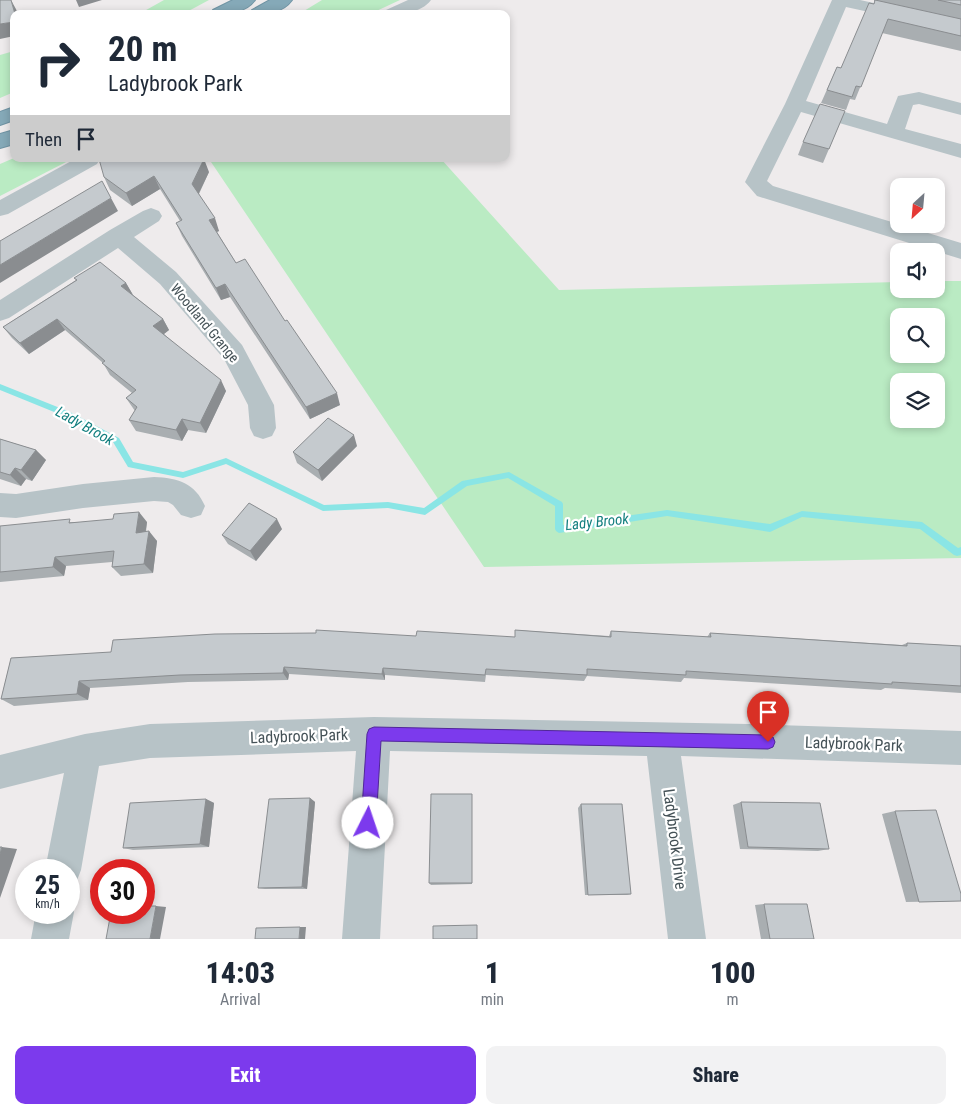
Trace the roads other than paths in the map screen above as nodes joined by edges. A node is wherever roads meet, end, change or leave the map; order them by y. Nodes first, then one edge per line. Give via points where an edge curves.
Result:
1 (246, 0) edge
2 (283, 0) edge
3 (422, 0) edge
4 (841, 1) edge
5 (227, 10) edge
6 (265, 10) edge
7 (401, 10) edge
8 (961, 27) edge
9 (795, 104) junction
10 (961, 109) edge
11 (894, 132) junction
12 (961, 151) edge
13 (85, 162) edge
14 (0, 209) edge
15 (151, 216) dead end
16 (118, 236) junction
17 (948, 253) edge
18 (0, 312) edge
19 (263, 428) dead end
20 (0, 506) edge
21 (191, 506) dead end
22 (374, 734) junction
23 (662, 740) junction
24 (85, 751) junction
25 (960, 751) edge
26 (0, 772) edge
27 (65, 859) edge
28 (53, 924) edge
29 (50, 939) edge
30 (361, 939) edge
31 (687, 939) edge

1 - 5 highway
2 - 6 highway
3 - 7 street
4 - 8 street
4 - 9 street
9 - 11 street
9 - 17 street via 756,182 765,191
10 - 11 street via 919,98 905,100
11 - 12 street
13 - 14 street
15 - 16 street
16 - 18 street
16 - 19 street, Woodland Grange via 168,278 233,352 261,405
20 - 21 street via 154,489 172,490 184,496
22 - 23 street, Ladybrook Park
22 - 24 street, Ladybrook Park via 150,741
22 - 30 street
23 - 25 street, Ladybrook Park
23 - 31 street, Ladybrook Drive
24 - 26 street, Ladybrook Park
24 - 27 street
28 - 29 street

